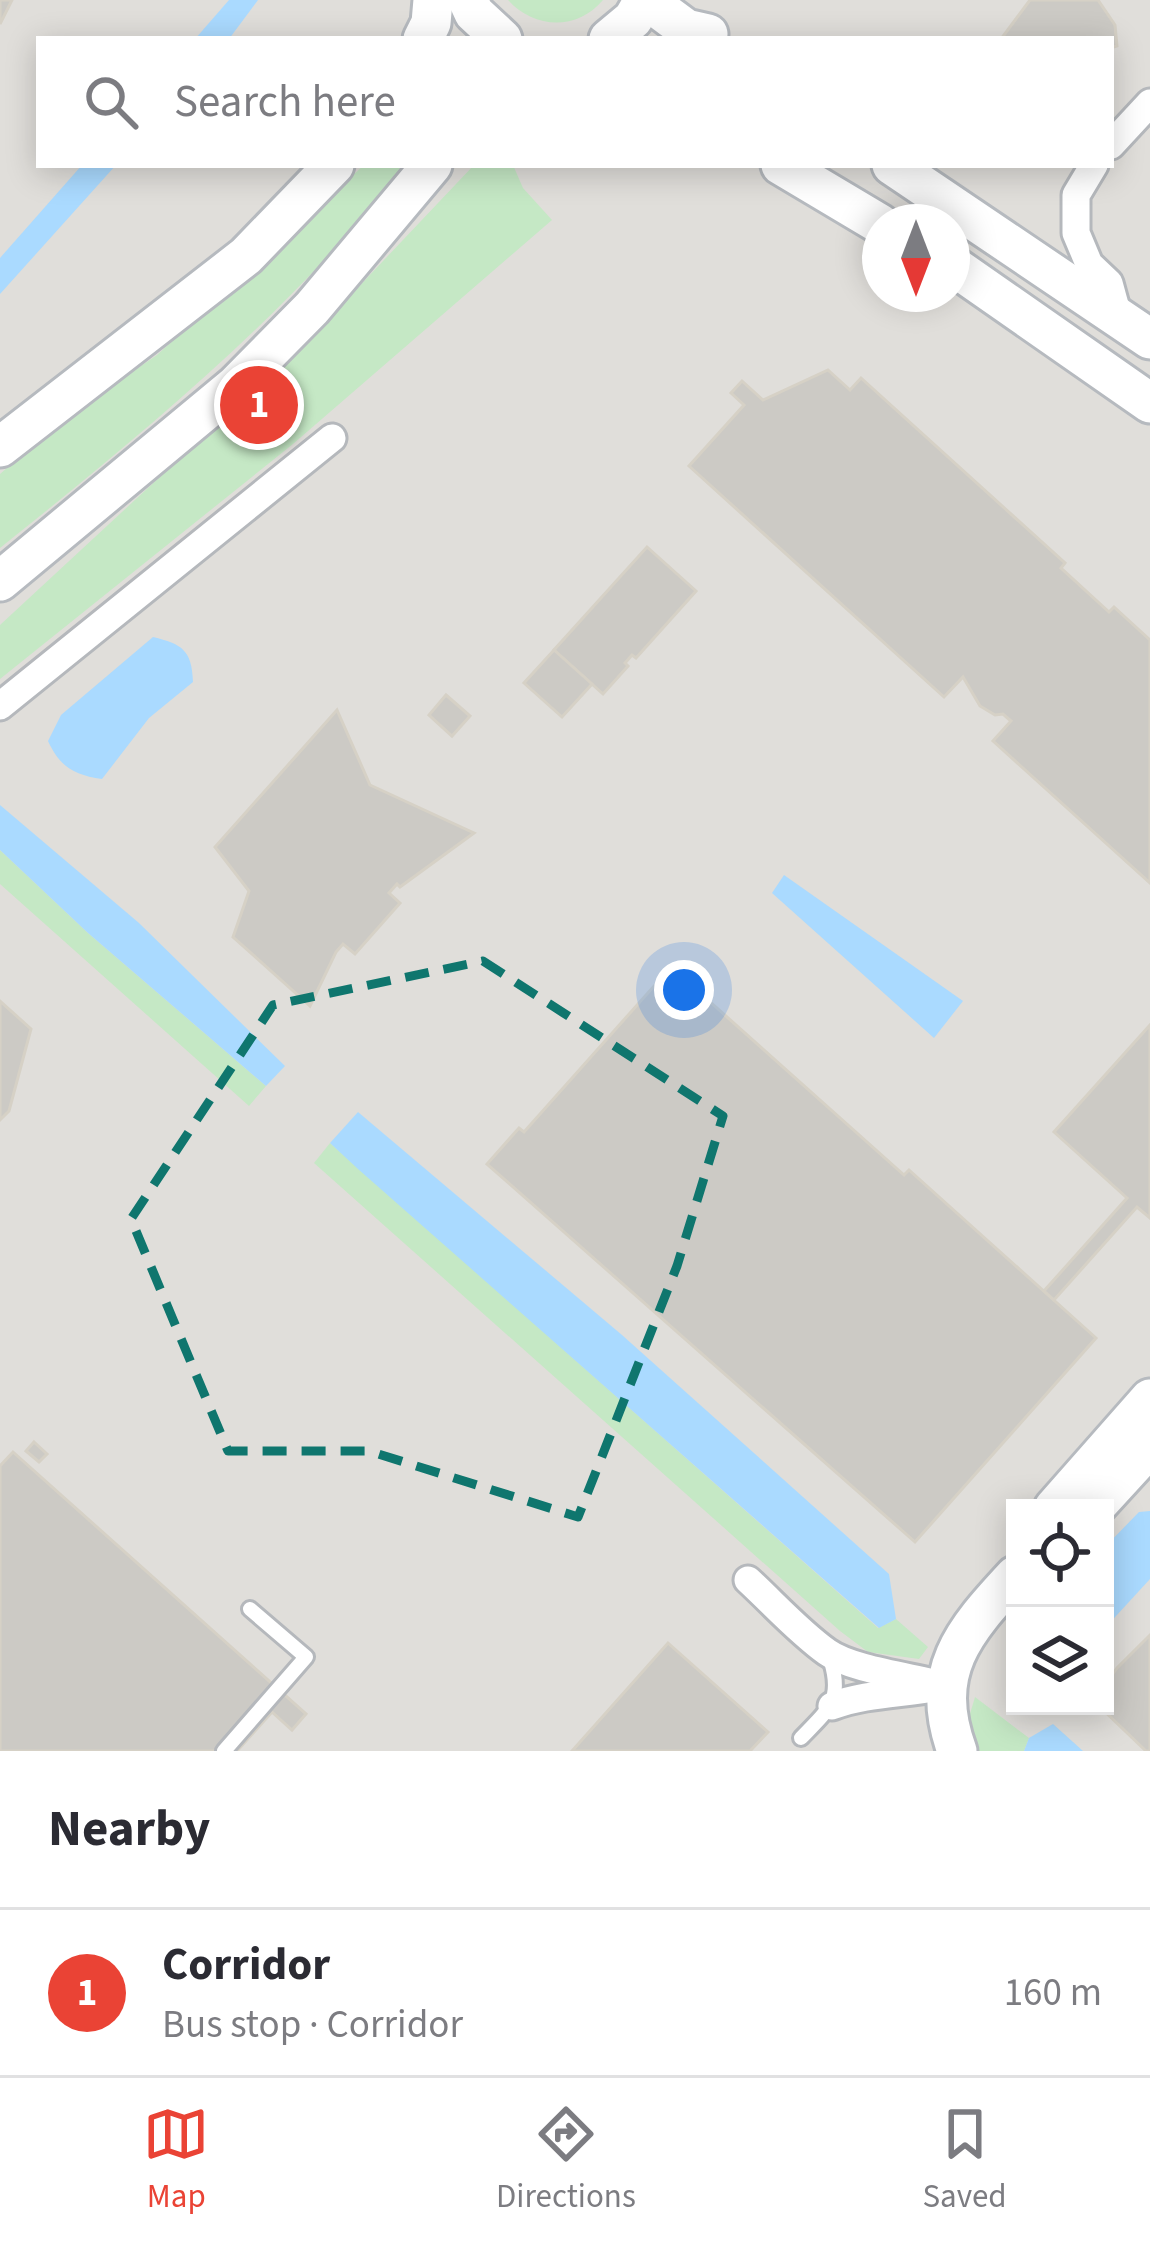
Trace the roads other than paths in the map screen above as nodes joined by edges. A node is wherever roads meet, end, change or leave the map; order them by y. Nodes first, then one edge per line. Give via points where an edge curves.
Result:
1 (433, 0) edge
2 (646, 0) edge
3 (680, 0) edge
4 (424, 36) edge
5 (613, 36) edge
6 (708, 36) edge
7 (710, 36) edge
8 (1150, 104) edge
9 (1114, 142) edge
10 (331, 168) edge
11 (786, 168) edge
12 (896, 168) edge
13 (1092, 168) edge
14 (434, 171) edge
15 (862, 213) edge
16 (970, 278) edge
17 (1134, 327) edge
18 (1150, 403) edge
19 (332, 438) dead end
20 (0, 447) edge
21 (0, 581) edge
22 (0, 706) edge
23 (1144, 1428) edge
24 (1064, 1499) edge
25 (1100, 1499) edge
26 (748, 1580) dead end
27 (1006, 1586) edge
28 (250, 1609) dead end
29 (829, 1654) junction
30 (946, 1686) junction
31 (832, 1706) junction
32 (801, 1738) dead end
33 (224, 1751) edge
34 (957, 1751) edge

1 - 4 main road
2 - 5 main road
2 - 6 main road
3 - 7 main road
8 - 9 street
10 - 20 main road via 246,256
11 - 15 main road
12 - 17 main road
13 - 17 street via 1076,195 1076,233
14 - 21 main road via 236,385
16 - 18 main road
19 - 22 street
23 - 24 main road
23 - 25 main road
26 - 29 street
27 - 30 main road via 970,1624
28 - 33 lane via 306,1657
29 - 30 street
29 - 31 lane
30 - 31 street
30 - 34 main road
31 - 32 lane

